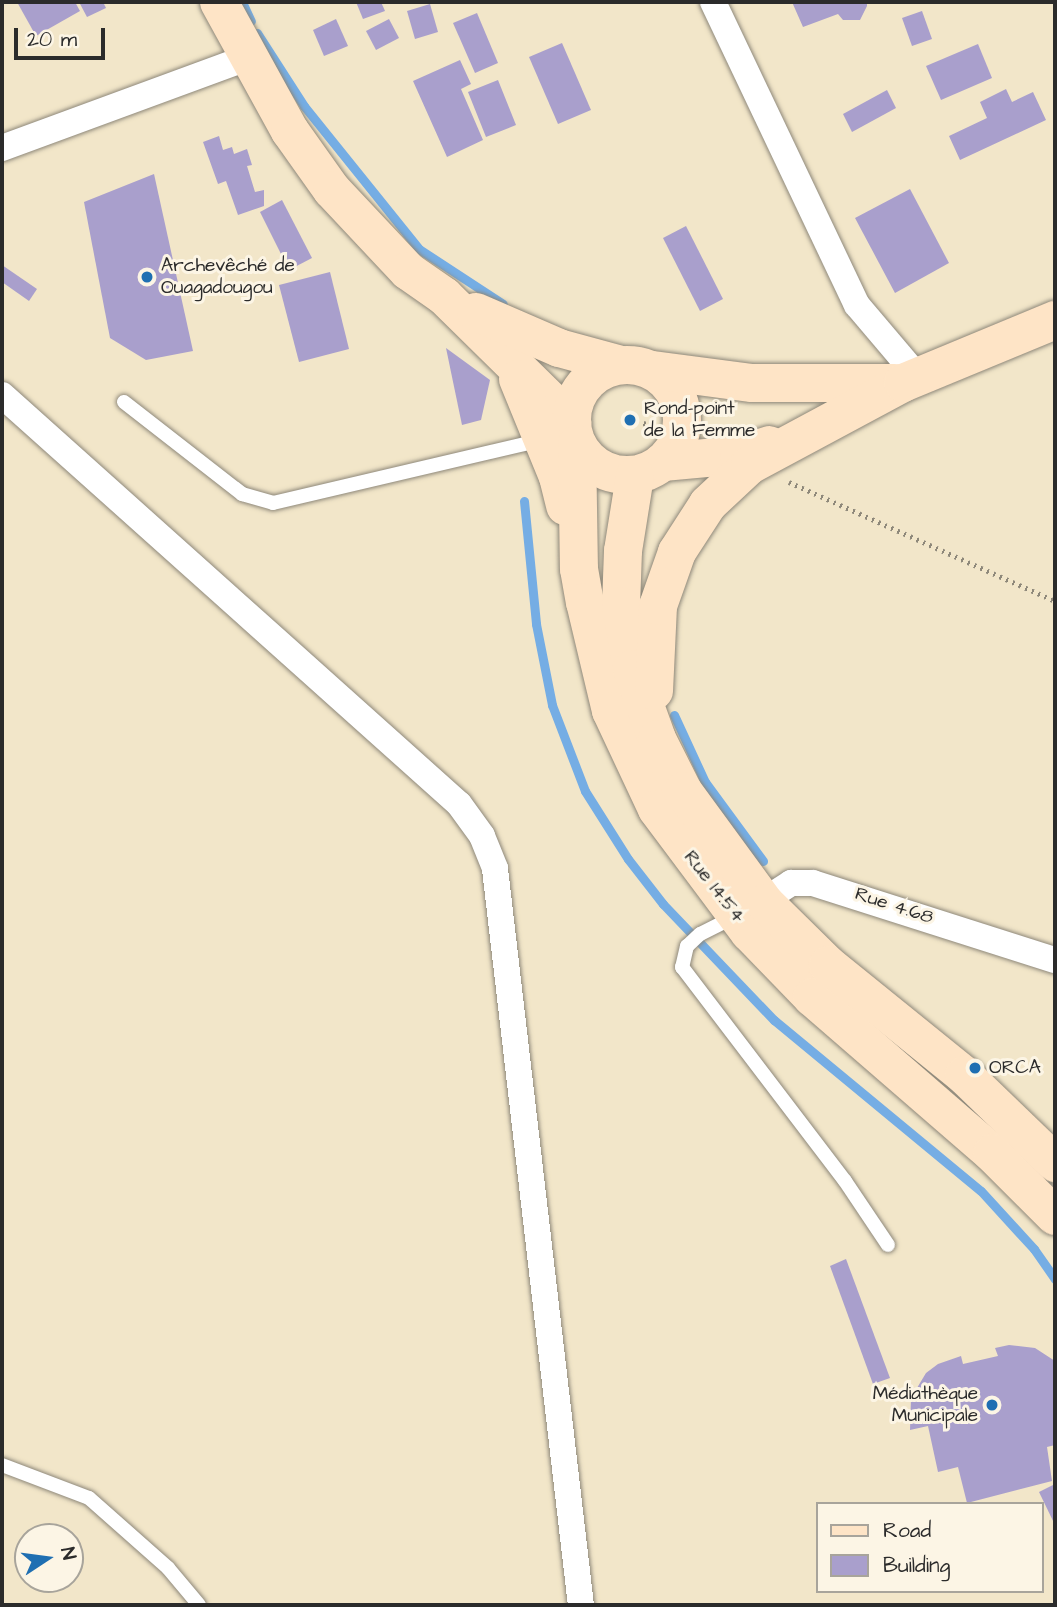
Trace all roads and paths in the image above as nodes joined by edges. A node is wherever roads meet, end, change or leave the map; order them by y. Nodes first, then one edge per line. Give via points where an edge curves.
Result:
1 (219, 2) edge
2 (713, 2) edge
3 (246, 58) junction
4 (2, 148) edge
5 (444, 296) junction
6 (1055, 320) edge
7 (636, 367) junction
8 (911, 380) junction
9 (2, 395) edge
10 (124, 402) dead end
11 (630, 419) dead end
12 (564, 435) junction
13 (802, 435) junction
14 (660, 457) junction
15 (750, 465) junction
16 (1055, 601) edge
17 (657, 739) junction
18 (751, 909) junction
19 (1055, 960) edge
20 (1055, 1163) edge
21 (1055, 1216) edge
22 (888, 1245) dead end
23 (2, 1465) edge
24 (199, 1605) edge
25 (581, 1605) edge

1 - 3 main road
2 - 8 street via 857,305
3 - 4 street
3 - 5 main road via 332,190 408,271
5 - 7 main road via 559,348
5 - 12 main road via 504,352
6 - 8 main road
7 - 8 main road via 752,383
7 - 12 main road via 599,371 584,384
7 - 14 main road via 677,397
8 - 13 main road
9 - 25 street via 459,804 482,836 495,869
10 - 12 lane via 242,494 274,503
11 - 14 path
12 - 14 main road via 604,470
12 - 18 main road, Rue 14.54 via 579,569 601,676 627,753 657,809
13 - 14 main road via 739,455
13 - 15 main road
14 - 17 main road, Rue 14.54 via 623,551 621,606 632,669
15 - 16 path
15 - 17 main road via 708,504 677,552 658,606 652,664
17 - 18 main road, Rue 14.54
18 - 19 street, Rue 4.68 via 791,884 813,883
18 - 20 main road, Rue 14.54 via 964,1074
18 - 21 main road, Rue 14.54 via 812,997 992,1153
18 - 22 lane via 700,934 687,946 682,967 845,1181
23 - 24 lane via 89,1498 168,1568

